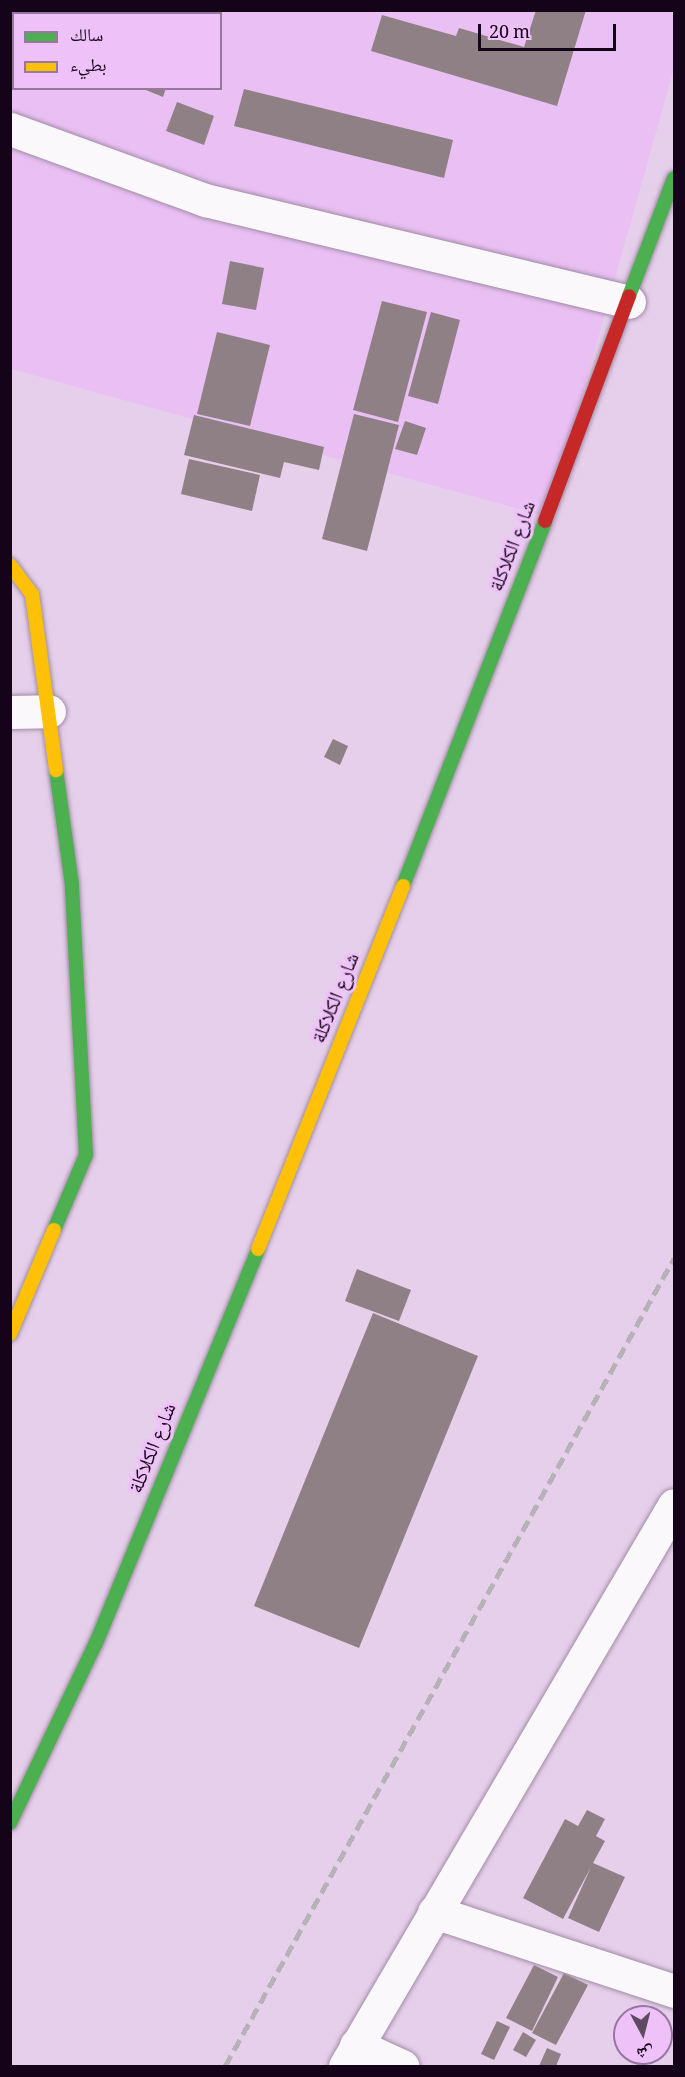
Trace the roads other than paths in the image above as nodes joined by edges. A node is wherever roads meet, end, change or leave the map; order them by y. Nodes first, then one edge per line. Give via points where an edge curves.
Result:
1 (10, 129) edge
2 (675, 178) edge
3 (658, 225) junction
4 (675, 230) edge
5 (629, 302) junction
6 (10, 565) edge
7 (49, 711) junction
8 (10, 712) edge
9 (10, 1334) edge
10 (675, 1505) edge
11 (10, 1823) edge
12 (434, 1912) junction
13 (675, 1991) edge
14 (350, 2056) edge
15 (402, 2067) edge

1 - 5 street via 205,200
2 - 3 main road, شارع الكلاكلة
3 - 4 main road
3 - 5 main road, شارع الكلاكلة
5 - 11 main road, شارع الكلاكلة via 280,1196 96,1643
6 - 7 main road via 32,594
7 - 8 street
7 - 9 main road via 72,885 86,1155
10 - 12 street
12 - 13 street
12 - 14 street
14 - 15 street

